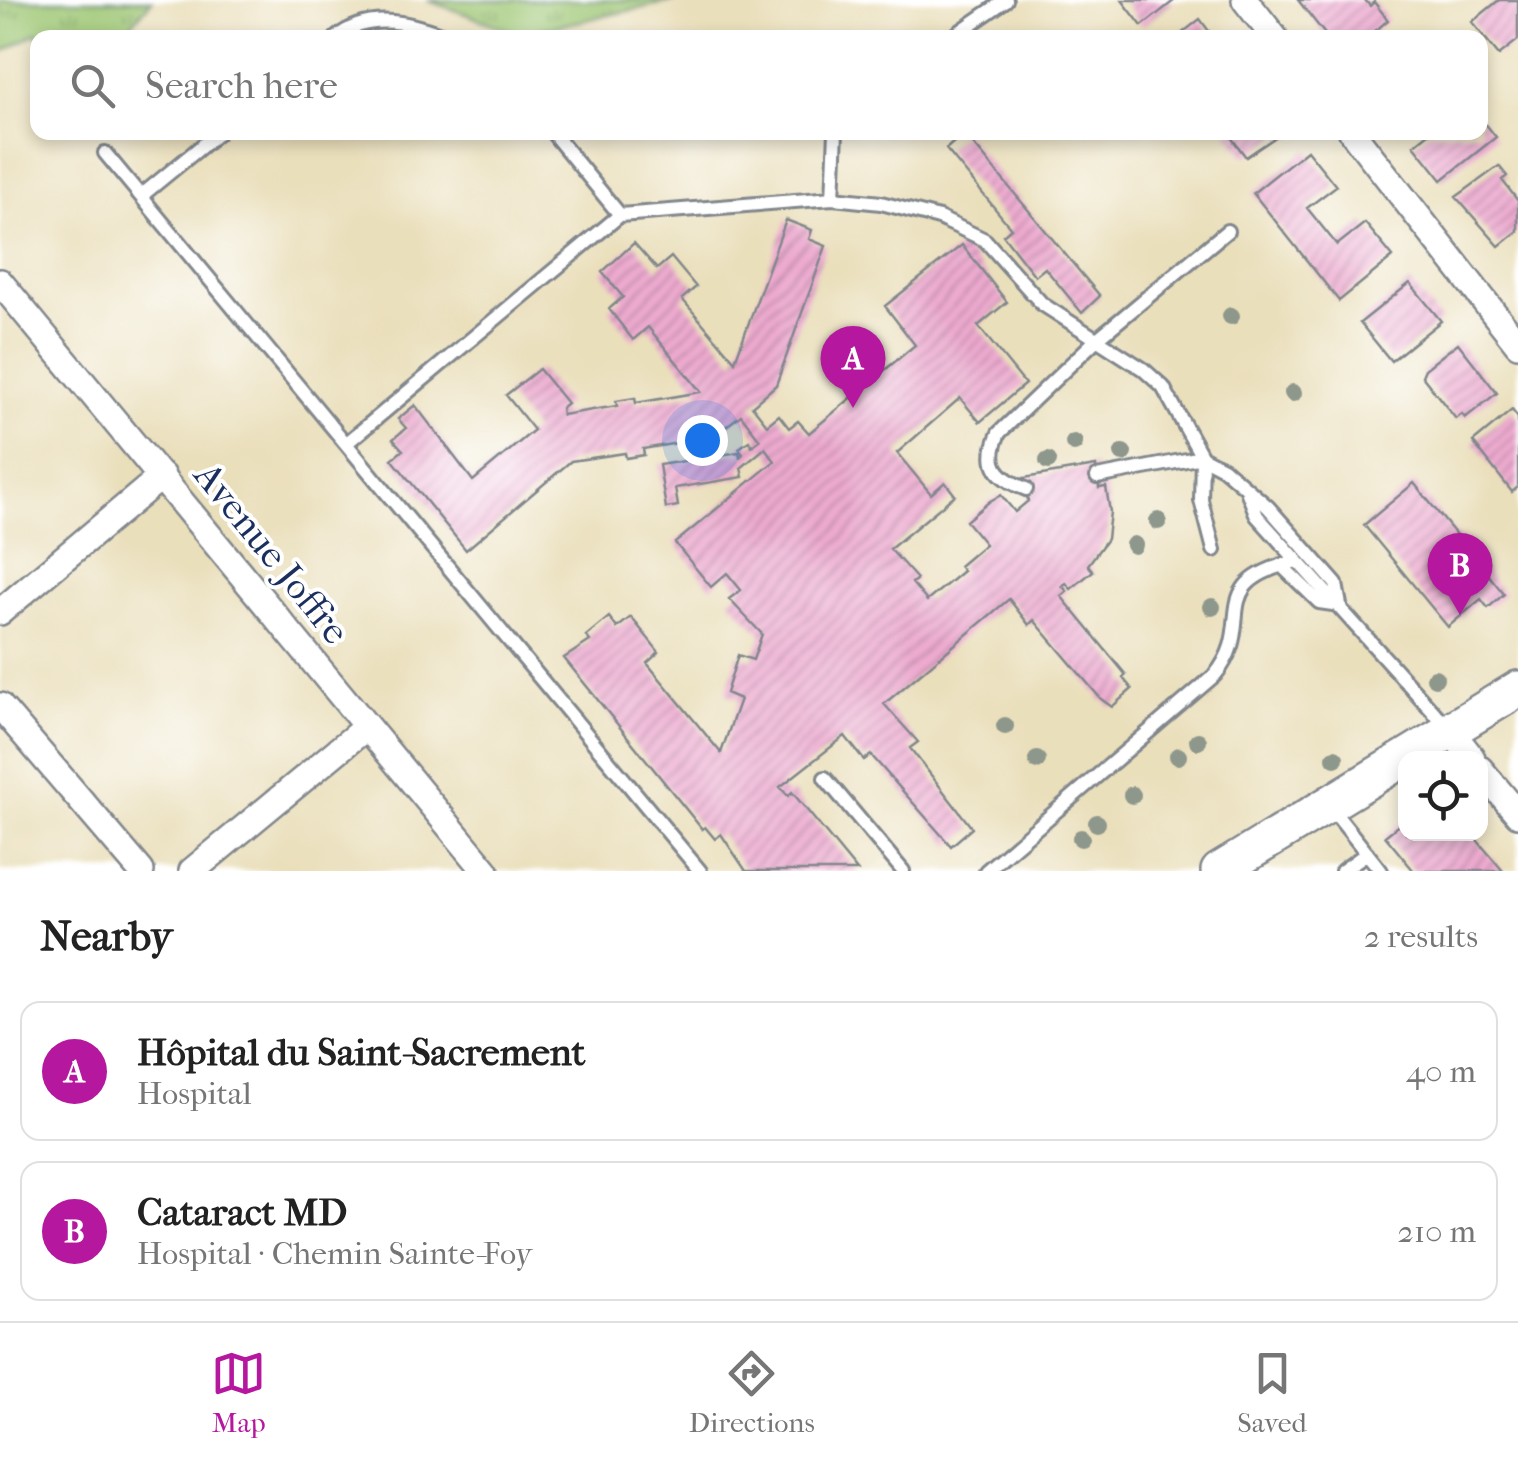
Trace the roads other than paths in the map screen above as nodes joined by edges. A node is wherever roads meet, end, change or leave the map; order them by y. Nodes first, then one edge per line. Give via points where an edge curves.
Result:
1 (1006, 0) edge
2 (1245, 0) edge
3 (350, 30) edge
4 (424, 30) edge
5 (963, 30) edge
6 (1269, 30) edge
7 (209, 140) edge
8 (558, 140) edge
9 (836, 140) edge
10 (1358, 140) edge
11 (105, 153) dead end
12 (141, 196) junction
13 (833, 198) junction
14 (620, 216) junction
15 (1227, 231) dead end
16 (0, 282) edge
17 (1097, 340) junction
18 (1518, 344) edge
19 (348, 442) junction
20 (1202, 458) junction
21 (162, 476) junction
22 (1097, 476) dead end
23 (1026, 489) dead end
24 (1248, 493) junction
25 (1214, 550) dead end
26 (1297, 561) junction
27 (1280, 565) junction
28 (1340, 605) junction
29 (0, 612) edge
30 (1518, 689) edge
31 (0, 706) edge
32 (365, 728) junction
33 (1450, 730) junction
34 (1466, 751) edge
35 (825, 778) dead end
36 (1488, 778) edge
37 (1328, 804) junction
38 (1518, 814) edge
39 (1368, 853) junction
40 (1232, 868) edge
41 (141, 871) edge
42 (192, 871) edge
43 (486, 871) edge
44 (700, 871) edge
45 (903, 871) edge
46 (986, 871) edge
47 (1342, 871) edge
48 (1382, 871) edge

1 - 5 lane
2 - 6 street
3 - 4 lane via 366,21
7 - 12 lane
8 - 14 lane
9 - 13 lane
10 - 18 street
11 - 12 lane
12 - 19 lane
13 - 14 lane
13 - 17 lane via 880,203 966,228 986,240 1042,304
14 - 19 lane
15 - 17 lane
16 - 21 street, Avenue Joffre
17 - 20 lane via 1163,387
17 - 23 lane via 998,433 992,448 996,472
19 - 44 lane
20 - 22 lane
20 - 24 lane
20 - 25 lane via 1201,500
21 - 29 street
21 - 32 street, Avenue Joffre
24 - 26 lane via 1257,516
24 - 28 lane via 1336,584
26 - 27 lane
26 - 28 lane
27 - 28 lane via 1319,602
27 - 46 lane via 1256,575 1237,597 1232,652 1216,675
28 - 33 lane
30 - 33 main road
31 - 41 street
32 - 42 street
32 - 43 street, Avenue Joffre
33 - 34 street
33 - 37 main road
35 - 45 lane
36 - 38 street
37 - 39 lane
37 - 40 main road
39 - 47 lane
39 - 48 lane

